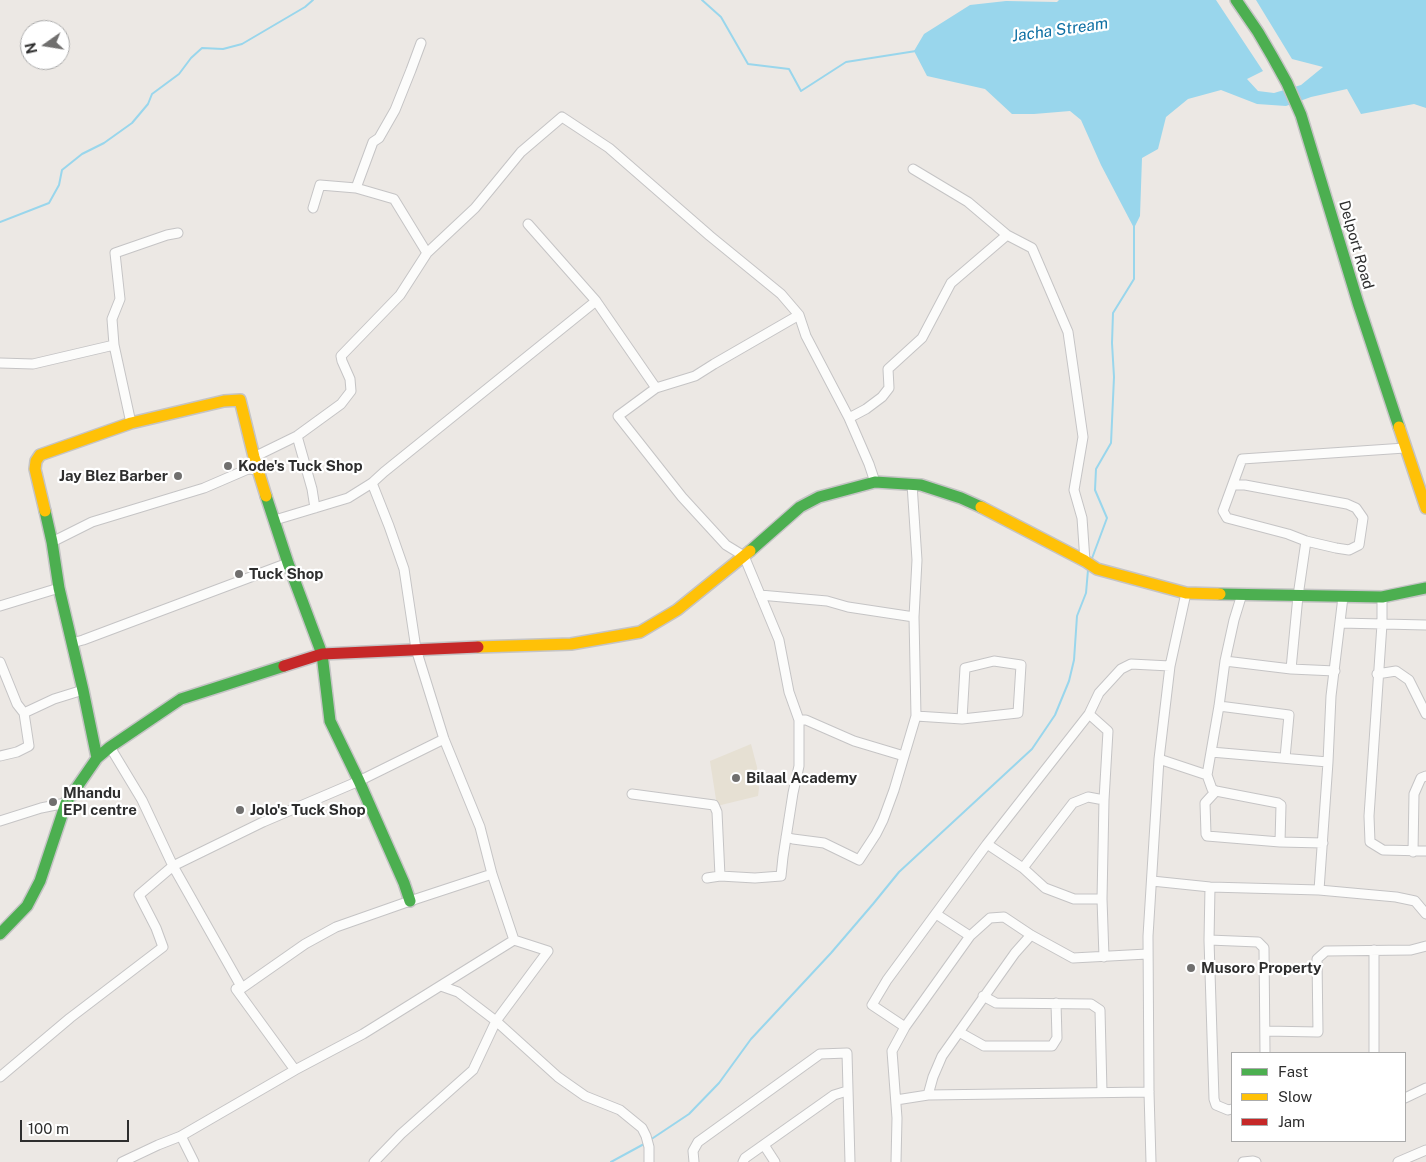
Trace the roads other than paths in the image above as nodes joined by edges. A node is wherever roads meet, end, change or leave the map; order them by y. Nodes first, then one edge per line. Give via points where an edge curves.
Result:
1 (1236, 0) edge
2 (420, 42) dead end
3 (913, 169) dead end
4 (356, 188) junction
5 (313, 208) dead end
6 (528, 224) dead end
7 (178, 233) dead end
8 (1007, 235) junction
9 (427, 253) junction
10 (596, 302) junction
11 (799, 314) junction
12 (114, 344) junction
13 (0, 363) edge
14 (656, 388) junction
15 (849, 418) junction
16 (131, 423) junction
17 (297, 436) junction
18 (1405, 448) junction
19 (254, 457) junction
20 (258, 470) junction
21 (875, 482) junction
22 (372, 483) junction
23 (912, 484) junction
24 (1233, 485) junction
25 (315, 508) junction
26 (1426, 508) edge
27 (275, 520) junction
28 (1306, 541) junction
29 (52, 542) junction
30 (744, 556) junction
31 (1085, 561) junction
32 (288, 563) junction
33 (59, 588) junction
34 (1426, 588) edge
35 (1186, 593) junction
36 (1242, 594) junction
37 (760, 595) junction
38 (1298, 596) junction
39 (1343, 597) junction
40 (1382, 597) junction
41 (0, 606) edge
42 (914, 617) junction
43 (1340, 623) junction
44 (1382, 624) junction
45 (1426, 625) edge
46 (72, 643) junction
47 (416, 649) junction
48 (322, 654) junction
49 (1225, 661) junction
50 (0, 662) edge
51 (1170, 666) junction
52 (1291, 669) junction
53 (1335, 671) junction
54 (1378, 674) junction
55 (83, 690) junction
56 (1219, 706) junction
57 (24, 713) junction
58 (1089, 714) junction
59 (1426, 714) edge
60 (916, 716) junction
61 (799, 720) junction
62 (962, 720) junction
63 (444, 739) junction
64 (110, 747) junction
65 (1211, 752) junction
66 (0, 756) edge
67 (904, 756) junction
68 (97, 758) junction
69 (1285, 758) junction
70 (1159, 759) junction
71 (1328, 762) junction
72 (1207, 775) junction
73 (1426, 776) edge
74 (359, 781) junction
75 (1216, 792) junction
76 (632, 794) dead end
77 (1104, 800) junction
78 (66, 802) junction
79 (0, 821) edge
80 (786, 837) junction
81 (1280, 842) junction
82 (1323, 843) junction
83 (987, 844) junction
84 (1426, 851) edge
85 (1413, 852) junction
86 (173, 866) junction
87 (1023, 868) junction
88 (492, 874) junction
89 (720, 876) junction
90 (707, 878) dead end
91 (1152, 881) junction
92 (1210, 887) junction
93 (1319, 890) junction
94 (1102, 899) junction
95 (410, 901) junction
96 (936, 914) junction
97 (1426, 914) edge
98 (0, 934) edge
99 (1031, 935) junction
100 (970, 936) junction
101 (514, 940) junction
102 (1209, 940) junction
103 (1426, 946) edge
104 (1374, 950) junction
105 (1147, 954) junction
106 (1104, 957) junction
107 (441, 986) junction
108 (242, 988) junction
109 (983, 996) junction
110 (1056, 1003) junction
111 (496, 1021) junction
112 (905, 1027) junction
113 (1264, 1031) junction
114 (960, 1032) junction
115 (1265, 1052) edge
116 (1374, 1052) edge
117 (295, 1070) junction
118 (0, 1077) edge
119 (1426, 1088) edge
120 (847, 1091) junction
121 (1102, 1092) junction
122 (1149, 1092) junction
123 (928, 1095) junction
124 (1406, 1098) edge
125 (896, 1100) junction
126 (1231, 1109) edge
127 (181, 1136) junction
128 (764, 1145) junction
129 (1426, 1150) edge
130 (138, 1153) junction
131 (122, 1162) edge
132 (144, 1162) edge
133 (194, 1162) edge
134 (374, 1162) edge
135 (649, 1162) edge
136 (694, 1162) edge
137 (743, 1162) edge
138 (774, 1162) edge
139 (850, 1162) edge
140 (896, 1162) edge
141 (1151, 1162) edge
142 (1243, 1162) edge
143 (1256, 1162) edge
144 (1398, 1162) edge

1 - 18 street, Delport Road via 1258,32 1298,105
2 - 4 street via 395,110 379,138 372,142
3 - 8 street via 968,202
4 - 5 street via 320,185
4 - 9 street via 394,200
6 - 10 street
7 - 12 street via 114,253 120,299 112,318
8 - 15 street via 951,283 922,338 888,369 889,388 882,397
8 - 31 street via 1032,248 1068,332 1083,437 1074,490 1082,518
9 - 11 street via 475,208 521,152 562,117 609,148 781,294
9 - 17 street via 400,295 341,356 351,391 341,404
10 - 14 street
10 - 22 street
11 - 14 street via 695,376
11 - 15 street via 806,336
12 - 13 street via 33,364
12 - 16 street
14 - 30 street via 618,416 682,497 726,545
15 - 21 street
16 - 19 street via 240,400
16 - 29 street via 40,456 36,461 35,469
17 - 19 street
17 - 25 street
18 - 24 street via 1242,459
18 - 26 street, Delport Road
19 - 20 street
20 - 27 street
20 - 29 street via 248,469 204,488 92,522
21 - 23 street
21 - 30 street via 819,497 800,507
22 - 25 street via 348,498
22 - 47 street via 404,568
23 - 31 street via 961,498
23 - 42 street via 916,560
24 - 28 street via 1223,511 1227,518
24 - 28 street via 1347,504 1356,508 1363,518 1359,545 1348,550
25 - 27 street
27 - 32 street
28 - 38 street
29 - 33 street
30 - 37 street
30 - 47 street via 677,610 640,632 571,644
31 - 35 street via 1096,569
32 - 46 street
32 - 48 street
33 - 41 street
33 - 46 street
34 - 40 street
35 - 36 street
35 - 51 street
36 - 38 street
36 - 49 street
37 - 42 street via 828,601
37 - 61 street via 779,640 789,692
38 - 39 street
38 - 52 street
39 - 40 street
39 - 43 street
40 - 44 street
42 - 60 street
43 - 44 street
43 - 53 street
44 - 45 street
44 - 54 street
46 - 55 street
47 - 48 street
47 - 63 street
48 - 64 street via 181,699
48 - 74 street via 330,721
49 - 52 street
49 - 56 street
50 - 57 street via 17,704
51 - 58 street via 1131,664 1121,669 1099,693
51 - 70 street
52 - 53 street
53 - 71 street
54 - 59 street via 1396,671 1409,680
54 - 85 street via 1370,842 1383,850
55 - 57 street
55 - 68 street
56 - 65 street
56 - 69 street via 1288,715
57 - 66 street via 29,746
58 - 77 street via 1108,731
58 - 83 street
60 - 62 street
60 - 67 street
61 - 67 street
61 - 80 street via 799,766
62 - 62 street via 1018,713 1021,664 994,661 965,668
63 - 74 street
63 - 88 street via 480,827
64 - 68 street
64 - 86 street via 142,800
65 - 69 street
65 - 72 street
67 - 80 street via 882,820 860,860 824,843
68 - 78 street
69 - 71 street
70 - 72 street
70 - 91 street
71 - 82 street
72 - 75 street
73 - 85 street via 1421,778 1414,794
74 - 86 street via 263,822
74 - 95 street
75 - 81 street via 1281,805
75 - 81 street via 1205,803 1208,836
76 - 89 street via 714,805
77 - 87 street via 1088,797 1073,803
77 - 94 street
78 - 79 street
78 - 98 street via 40,881 27,906
80 - 89 street via 782,876
81 - 82 street
82 - 93 street
83 - 87 street
83 - 96 street
84 - 85 street
86 - 108 street
86 - 118 street via 139,895 163,947
87 - 94 street via 1045,888 1074,899
88 - 95 street
88 - 101 street
89 - 90 street
91 - 92 street
91 - 105 street
92 - 93 street
92 - 102 street
93 - 97 street via 1415,901
94 - 106 street
95 - 108 street via 336,927 305,944
96 - 100 street
96 - 112 street via 872,1005
99 - 100 street via 1004,917 990,918
99 - 106 street via 1074,958
99 - 109 street
100 - 112 street
101 - 107 street
101 - 111 street via 548,951
102 - 113 street via 1258,942 1264,948
102 - 126 street via 1214,1099 1216,1105
103 - 104 street via 1411,950
104 - 113 street via 1326,951 1317,959 1318,1032
104 - 116 street
105 - 106 street
105 - 122 street
107 - 111 street via 458,992
107 - 117 street via 363,1034
108 - 117 street via 236,989
109 - 110 street via 996,1003
109 - 114 street
110 - 114 street via 1057,1038 1052,1046 984,1046
110 - 121 street via 1091,1004 1100,1010
111 - 134 street via 472,1070
111 - 135 street via 558,1077 586,1096 620,1110 642,1128 649,1147
112 - 125 street via 892,1051
113 - 115 street
114 - 123 street via 942,1056
117 - 127 street
119 - 124 street
120 - 128 street via 834,1095
120 - 136 street via 847,1053 820,1054 698,1142 693,1151
120 - 139 street
121 - 122 street
121 - 123 street
122 - 141 street
123 - 125 street
125 - 140 street
127 - 130 street
127 - 133 street
128 - 137 street
128 - 138 street
129 - 144 street
130 - 131 street
130 - 132 street
142 - 143 street

